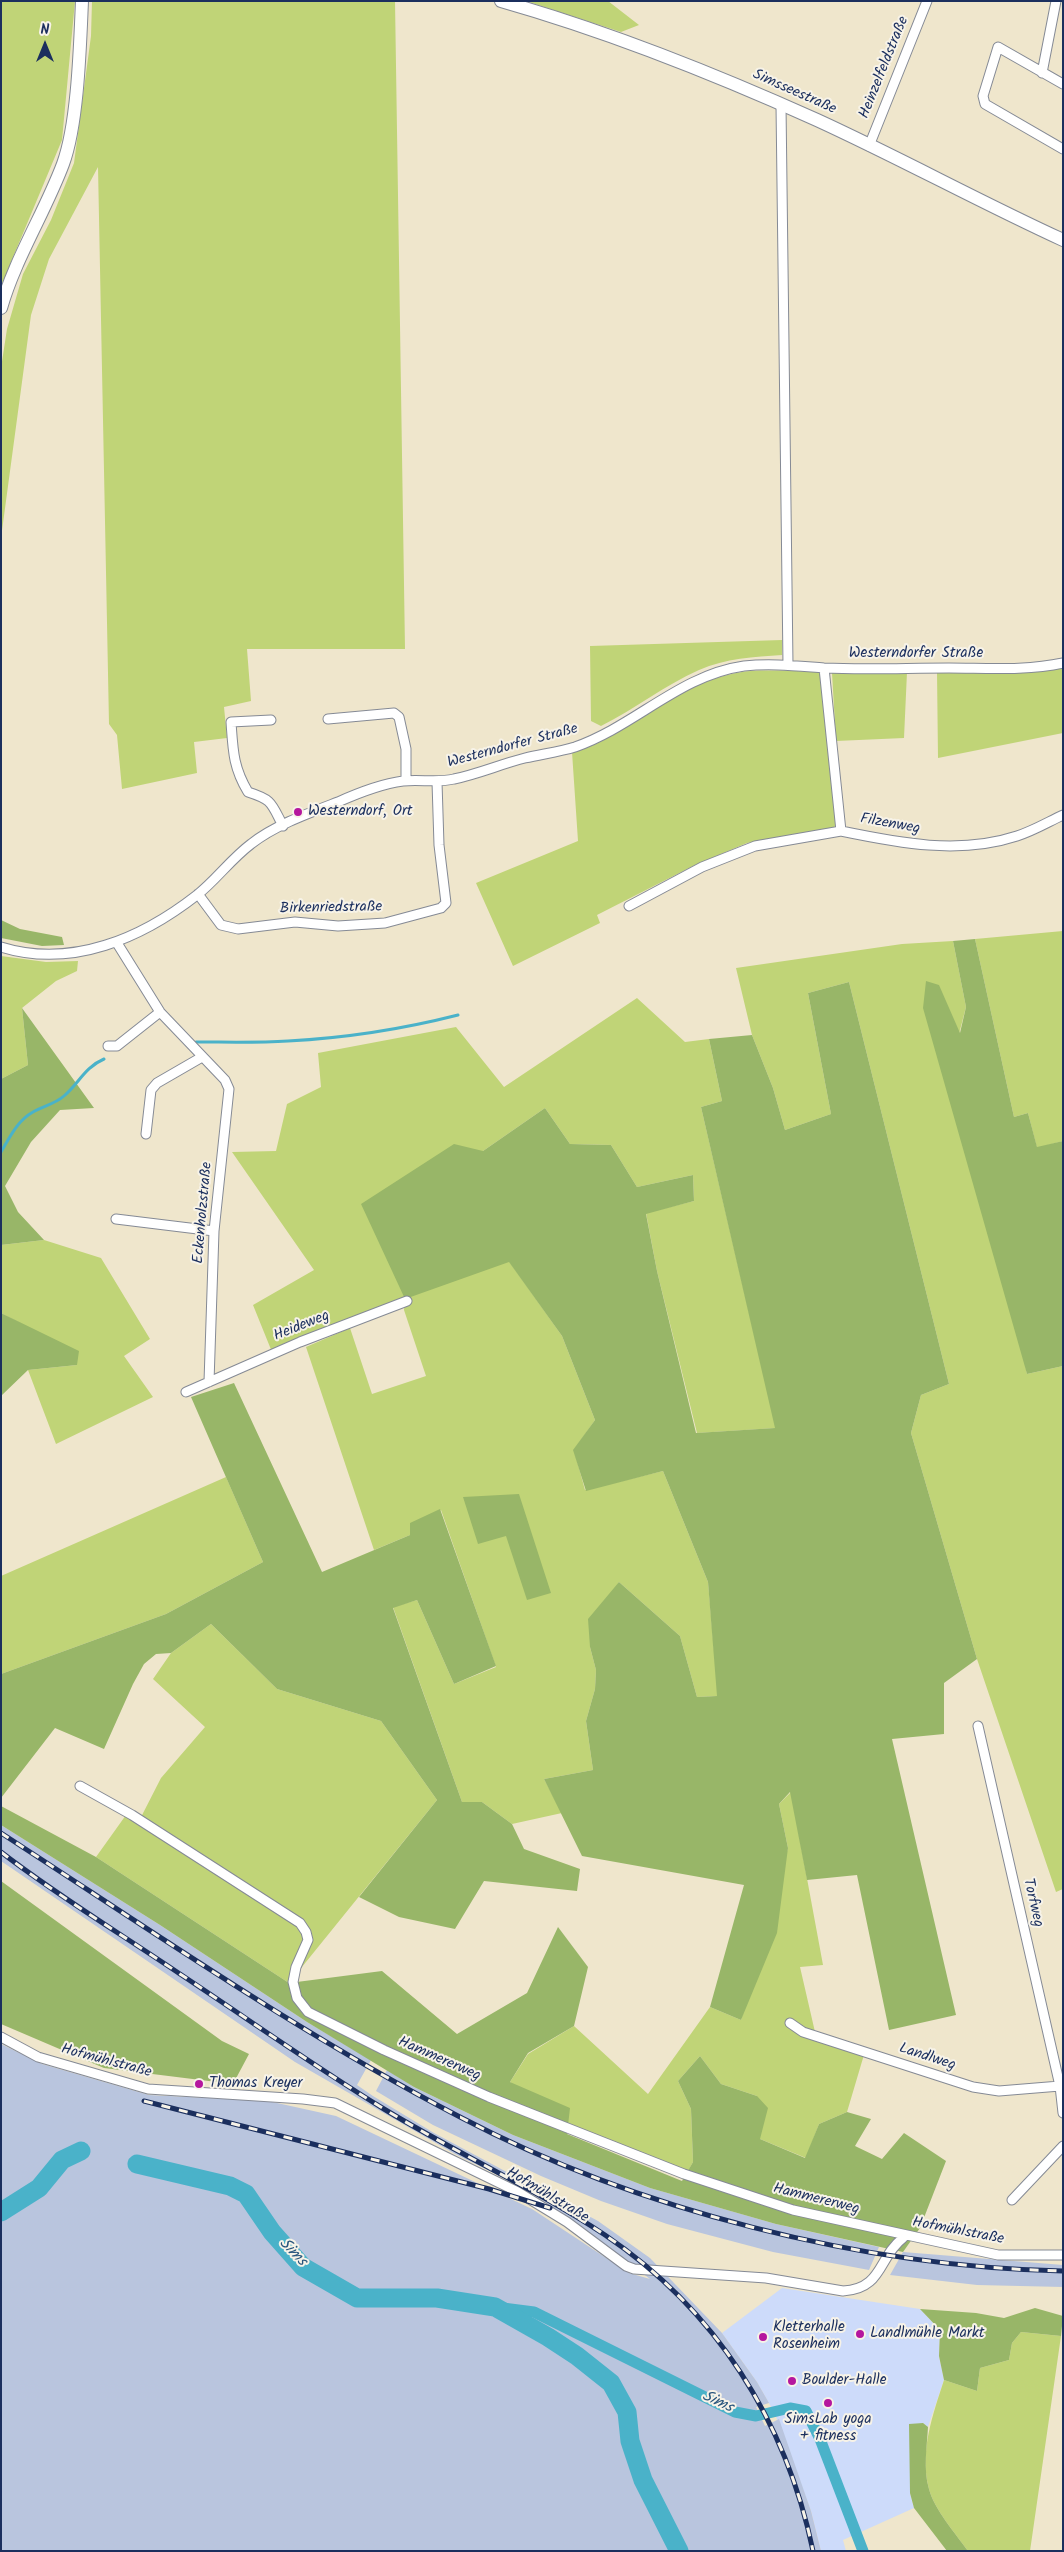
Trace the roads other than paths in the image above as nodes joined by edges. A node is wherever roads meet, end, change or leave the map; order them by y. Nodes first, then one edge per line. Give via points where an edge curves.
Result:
1 (82, 1) edge
2 (501, 1) edge
3 (926, 1) edge
4 (1056, 1) edge
5 (1042, 73) junction
6 (1063, 84) edge
7 (780, 105) junction
8 (869, 146) junction
9 (1063, 149) edge
10 (1063, 240) edge
11 (1, 308) edge
12 (1063, 663) edge
13 (788, 664) junction
14 (824, 668) junction
15 (328, 719) dead end
16 (271, 720) dead end
17 (406, 781) junction
18 (437, 782) junction
19 (1063, 815) edge
20 (283, 826) junction
21 (841, 830) junction
22 (198, 894) junction
23 (629, 906) dead end
24 (116, 943) junction
25 (1, 947) edge
26 (160, 1012) junction
27 (108, 1046) dead end
28 (202, 1057) junction
29 (146, 1134) dead end
30 (116, 1219) dead end
31 (214, 1231) junction
32 (407, 1301) dead end
33 (210, 1382) junction
34 (186, 1392) dead end
35 (978, 1726) dead end
36 (80, 1786) dead end
37 (790, 2023) dead end
38 (1, 2037) edge
39 (1061, 2085) edge
40 (1063, 2113) edge
41 (1063, 2146) edge
42 (1012, 2200) dead end
43 (903, 2234) junction
44 (1063, 2255) edge

1 - 11 main road via 72,121 64,162 43,215 6,289
2 - 7 main road, Simsseestraße via 702,70
3 - 8 street, Heinzelfeldstraße
4 - 5 street
5 - 6 street
5 - 9 street via 998,47 983,96 985,104
7 - 8 main road, Simsseestraße
7 - 13 street
8 - 10 main road, Simsseestraße
12 - 14 street, Westerndorfer Straße via 1021,668
13 - 14 street, Westerndorfer Straße
13 - 18 street, Westerndorfer Straße via 744,666 712,674 615,728 573,747
14 - 21 street, Filzenweg
15 - 17 street via 394,713 399,717 406,749
16 - 20 street via 231,722 233,752 238,776 248,792 270,801
17 - 18 street, Westerndorfer Straße
17 - 20 street, Westerndorfer Straße via 340,800
18 - 22 street, Birkenriedstraße via 439,845 446,903 441,908 385,923 338,926 295,922 238,929 221,926
19 - 21 street, Filzenweg via 1018,836 963,846 917,845
20 - 22 street, Westerndorfer Straße via 250,845
21 - 23 street via 754,846 702,867
22 - 24 street, Westerndorfer Straße
24 - 25 street, Westerndorfer Straße via 88,952 50,954
24 - 26 street, Eckenholzstraße
26 - 27 street via 117,1046
26 - 28 street, Eckenholzstraße
28 - 29 street via 157,1082 152,1090
28 - 31 street, Eckenholzstraße via 230,1089
30 - 31 street
31 - 33 street, Eckenholzstraße
32 - 33 street, Heideweg via 300,1342
33 - 34 street, Heideweg
35 - 39 street, Torfweg
36 - 43 street, Hammererweg via 132,1815 300,1923 308,1940 293,1982 296,1998 308,2012 489,2097 684,2174 793,2210
37 - 39 street, Landlweg via 803,2032 973,2087 998,2091
38 - 43 street, Hofmühlstraße via 38,2056 148,2089 335,2103 518,2192 634,2269 766,2278 854,2290 874,2279
39 - 40 street, Torfweg
41 - 42 street
43 - 44 street, Hofmühlstraße via 998,2255

